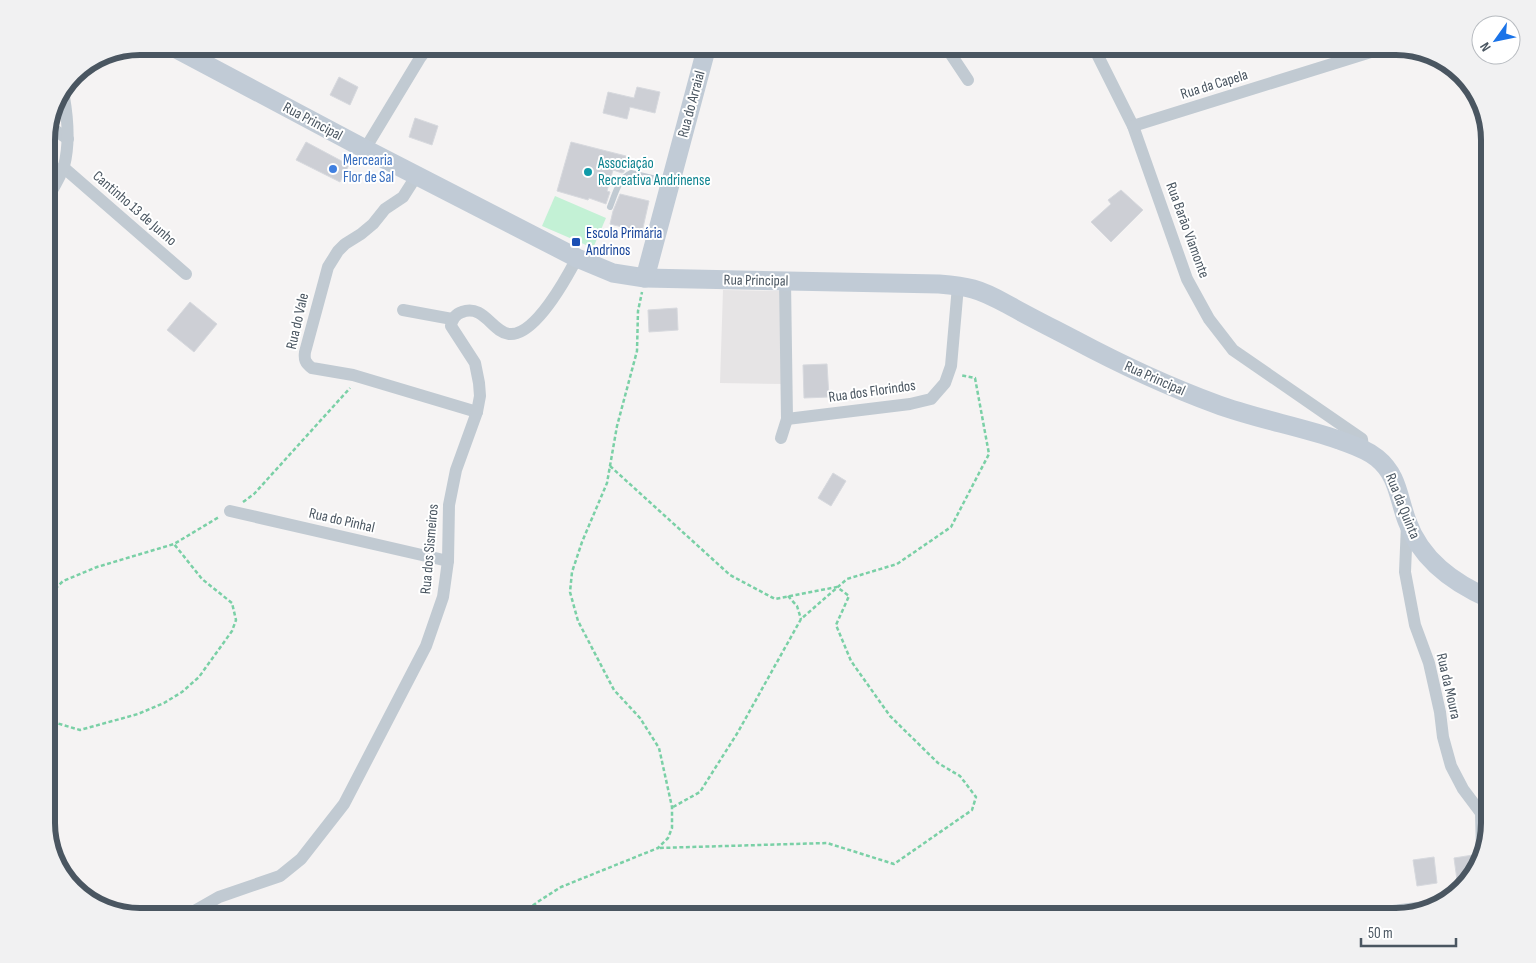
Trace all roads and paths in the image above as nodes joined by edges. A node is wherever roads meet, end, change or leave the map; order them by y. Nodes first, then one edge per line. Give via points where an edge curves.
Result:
1 (189, 55) edge
2 (422, 55) edge
3 (704, 55) edge
4 (951, 55) edge
5 (1098, 55) edge
6 (1361, 55) edge
7 (968, 80) dead end
8 (65, 102) edge
9 (1133, 126) junction
10 (56, 131) edge
11 (68, 139) junction
12 (365, 149) junction
13 (55, 171) edge
14 (61, 172) junction
15 (417, 176) junction
16 (670, 182) junction
17 (55, 184) edge
18 (610, 207) dead end
19 (577, 258) junction
20 (186, 274) dead end
21 (645, 278) junction
22 (784, 281) junction
23 (958, 286) junction
24 (403, 310) dead end
25 (452, 319) junction
26 (949, 372) junction
27 (360, 377) junction
28 (477, 412) junction
29 (787, 419) junction
30 (781, 438) dead end
31 (1363, 449) junction
32 (610, 466) junction
33 (230, 510) junction
34 (1407, 522) junction
35 (174, 544) junction
36 (448, 561) junction
37 (837, 587) junction
38 (55, 589) edge
39 (1481, 595) edge
40 (788, 596) junction
41 (801, 619) junction
42 (55, 723) edge
43 (1481, 805) edge
44 (672, 807) junction
45 (658, 848) junction
46 (200, 908) edge
47 (529, 908) edge

1 - 12 main road, Rua Principal
2 - 12 street
3 - 16 main road, Rua do Arraial
4 - 7 street
5 - 9 street, Rua Barão Viamonte
6 - 9 street, Rua da Capela
8 - 11 street
9 - 31 street, Rua Barão Viamonte via 1187,279 1209,319 1233,350 1362,439
10 - 11 street
11 - 14 street
12 - 15 main road, Rua Principal
13 - 14 lane
14 - 17 street
14 - 20 street, Cantinho 13 de Junho
15 - 19 main road, Rua Principal
15 - 27 street, Rua do Vale via 404,197 385,209 373,224 338,251 328,267 321,289 304,359 312,368
16 - 18 lane via 631,173 620,184
16 - 21 main road, Rua do Arraial
19 - 21 main road, Rua Principal via 613,273
19 - 25 street via 560,290 536,321 520,332 509,334 470,310 460,312
21 - 22 main road, Rua Principal
21 - 32 path via 638,311 637,351
22 - 23 main road, Rua Principal
22 - 29 street
23 - 26 street, Rua dos Florindos
23 - 31 main road, Rua Principal via 987,294 1126,366 1182,391 1217,405
24 - 25 street
25 - 28 street, Rua dos Sismeiros via 451,326 475,363 480,396
26 - 29 street, Rua dos Florindos via 946,383 931,399
26 - 37 path via 975,378 989,454 951,527 897,564 847,579
27 - 28 street, Rua do Vale
27 - 33 path via 254,494
28 - 36 street, Rua dos Sismeiros via 456,470 449,505
29 - 30 street
31 - 34 main road, Rua da Quinta via 1378,459 1395,480
32 - 40 path via 730,575 774,599
32 - 44 path via 607,483 574,564 570,592 578,621 614,690 640,718 659,748
33 - 35 path
33 - 36 street, Rua do Pinhal
34 - 39 main road, Rua da Quinta via 1419,546 1438,568
34 - 43 street, Rua da Moura via 1404,572 1415,625 1440,712 1442,737 1451,766 1463,789
35 - 38 path via 97,566 63,581
35 - 42 path via 202,580 232,603 236,620 232,632 199,677 164,703 138,714 80,730
36 - 46 street, Rua dos Sismeiros via 443,597 426,646 344,804 301,859 280,876 219,897
37 - 40 path
37 - 41 path
37 - 45 path via 849,596 836,625 851,661 890,716 938,763 960,776 976,797 972,810 894,864 827,843
40 - 41 path via 797,606
41 - 44 path via 738,732 700,792
44 - 45 path via 672,828
45 - 47 path via 561,888

